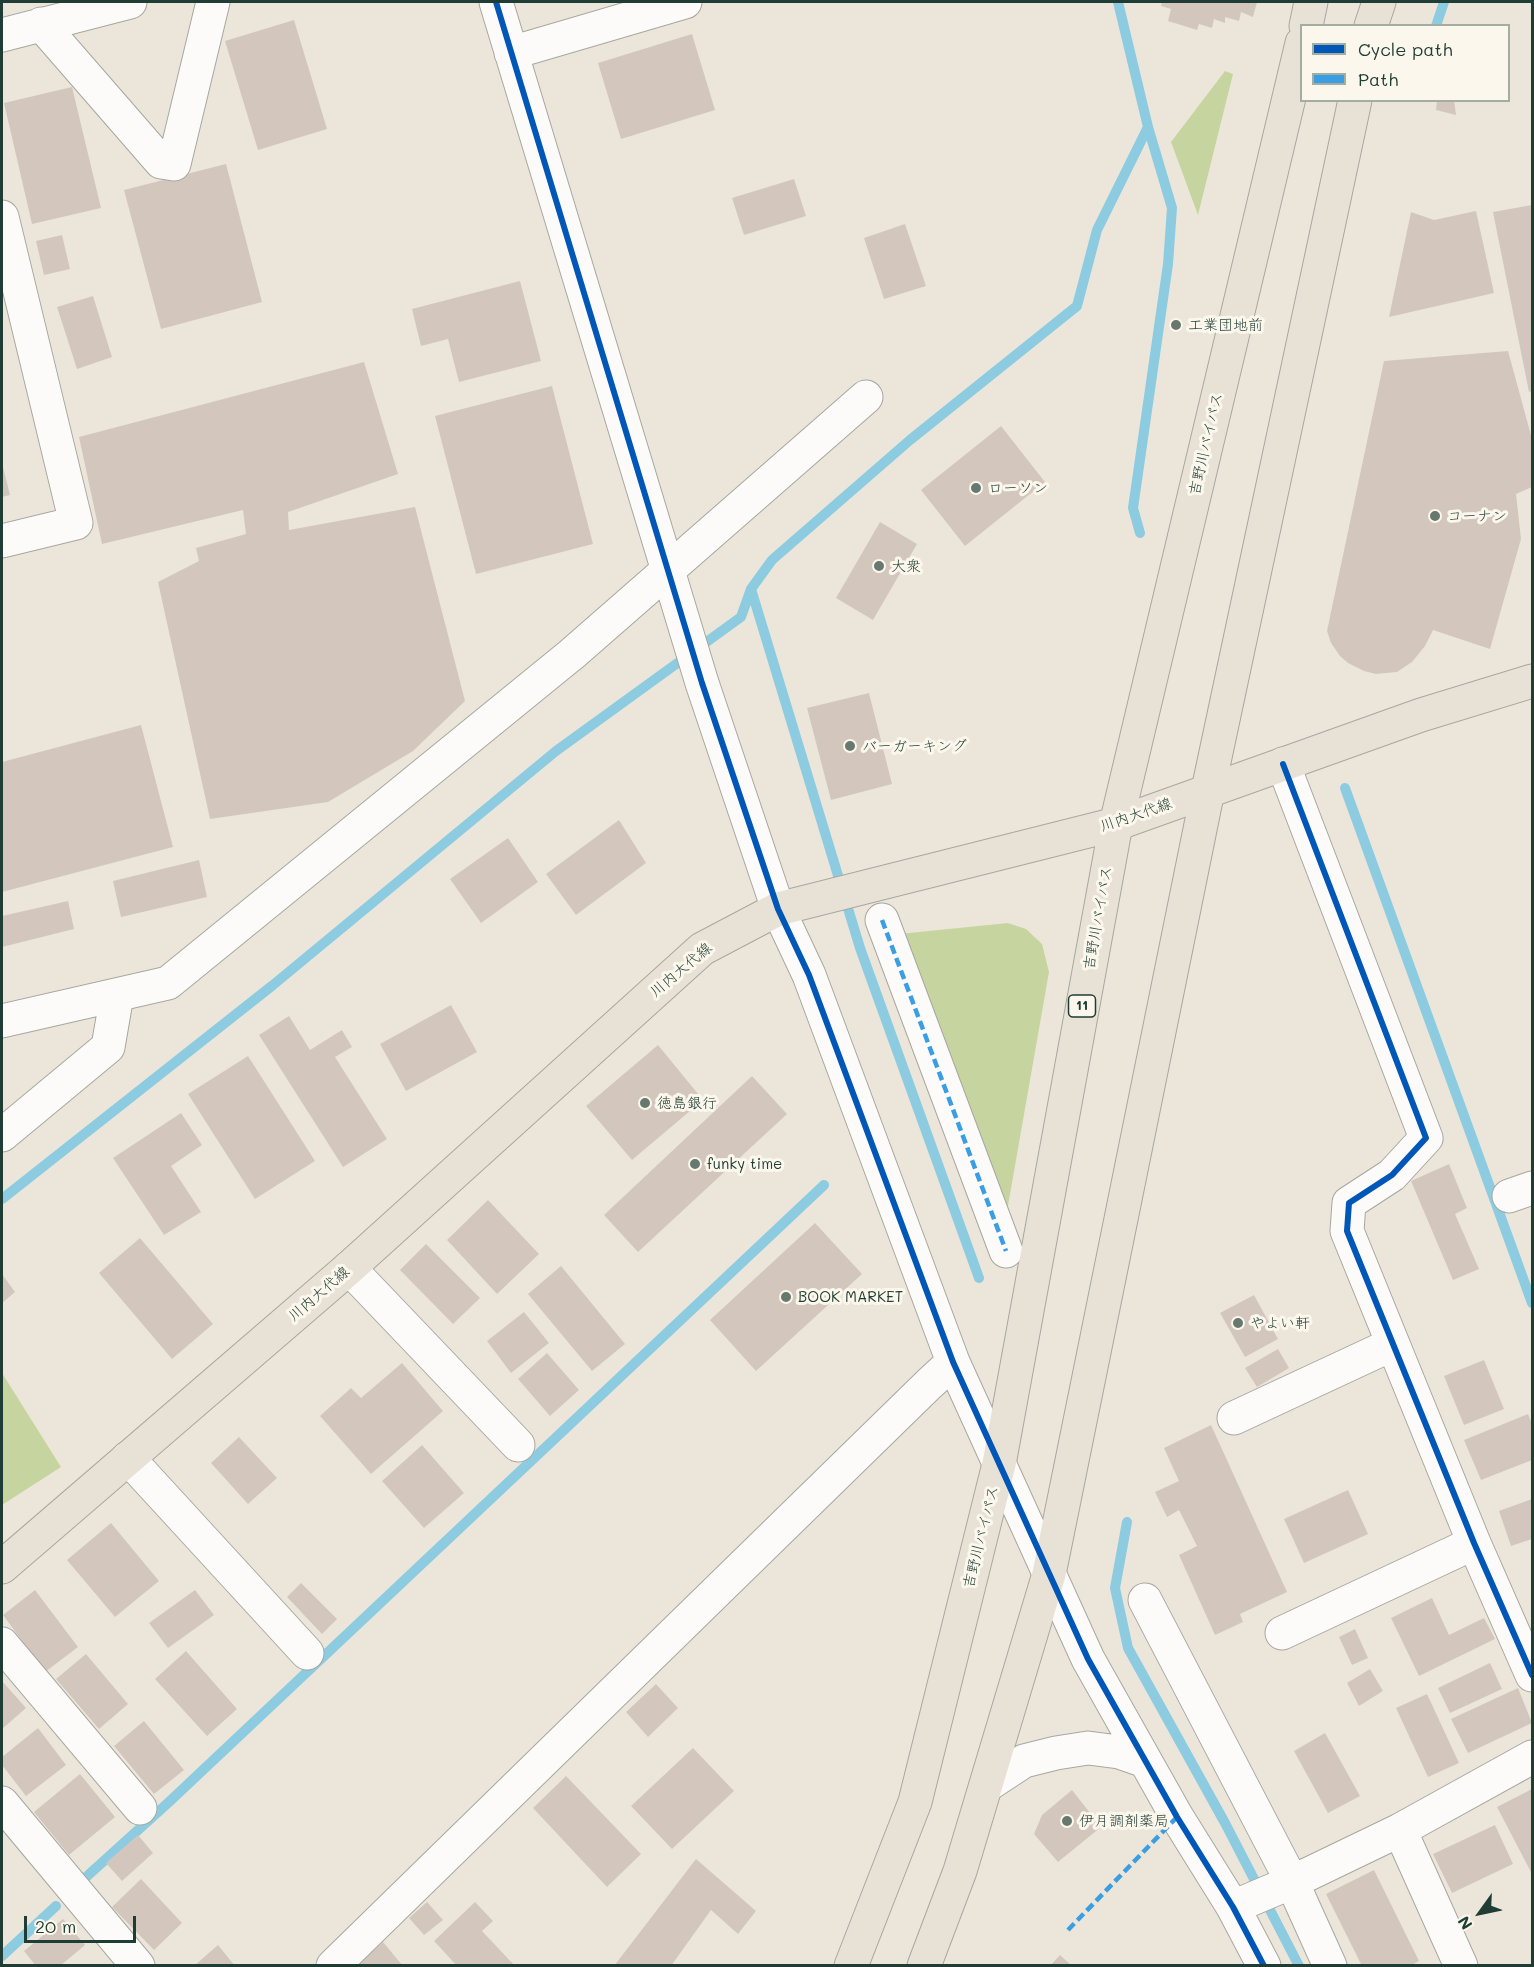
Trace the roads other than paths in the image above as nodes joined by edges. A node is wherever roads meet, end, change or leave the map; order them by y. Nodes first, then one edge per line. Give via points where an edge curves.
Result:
1 (130, 2) edge
2 (213, 2) edge
3 (496, 2) edge
4 (685, 2) edge
5 (1311, 2) edge
6 (1379, 2) edge
7 (41, 24) junction
8 (1306, 24) edge
9 (1372, 24) edge
10 (2, 35) edge
11 (1300, 51) edge
12 (511, 52) junction
13 (1355, 102) edge
14 (2, 217) edge
15 (866, 397) dead end
16 (2, 541) edge
17 (667, 569) junction
18 (1533, 681) edge
19 (1283, 764) junction
20 (1208, 790) junction
21 (1116, 824) junction
22 (778, 909) junction
23 (882, 921) dead end
24 (117, 995) junction
25 (2, 1021) edge
26 (2, 1135) edge
27 (1006, 1251) dead end
28 (349, 1268) junction
29 (1393, 1344) junction
30 (953, 1362) junction
31 (1234, 1418) dead end
32 (518, 1445) dead end
33 (128, 1458) junction
34 (999, 1464) junction
35 (1474, 1543) junction
36 (2, 1567) edge
37 (1049, 1574) junction
38 (1145, 1600) dead end
39 (1282, 1633) dead end
40 (2, 1644) edge
41 (307, 1653) dead end
42 (1533, 1676) edge
43 (1533, 1757) edge
44 (1145, 1761) junction
45 (986, 1786) junction
46 (2, 1803) edge
47 (140, 1808) dead end
48 (1400, 1830) junction
49 (1262, 1895) junction
50 (138, 1965) edge
51 (333, 1965) edge
52 (852, 1965) edge
53 (924, 1965) edge
54 (1264, 1965) edge
55 (1330, 1965) edge
56 (1461, 1965) edge

1 - 7 street
2 - 7 street via 174,164 161,162
3 - 12 street
4 - 12 street
5 - 8 main road
6 - 9 main road
7 - 10 street
11 - 21 main road, 吉野川バイパス / 11
12 - 17 street
13 - 20 main road
14 - 16 street via 76,523
15 - 17 street
17 - 22 street
17 - 24 street via 572,654 168,983
18 - 19 main road, 川内大代線 via 1421,715
19 - 20 main road, 川内大代線
19 - 29 street via 1426,1138 1392,1175 1349,1203 1347,1231
20 - 21 main road, 川内大代線
20 - 37 main road
21 - 22 main road, 川内大代線
21 - 34 main road, 吉野川バイパス / 11
22 - 28 main road, 川内大代線 via 702,949
22 - 30 street via 809,975
23 - 27 street
24 - 25 street
24 - 26 street via 108,1047
28 - 32 street
28 - 33 main road, 川内大代線
29 - 31 street
29 - 35 street
30 - 34 street
30 - 51 street
33 - 36 main road, 川内大代線
33 - 41 street
34 - 37 street
34 - 52 main road, 吉野川バイパス / 11 via 915,1802
35 - 39 street
35 - 42 street
37 - 44 street via 1088,1659
37 - 45 main road
38 - 49 street
40 - 47 street
43 - 48 street
44 - 45 street via 1088,1748 1056,1753 1024,1761
44 - 49 street via 1177,1818
45 - 53 main road via 960,1871
46 - 50 street
48 - 49 street
48 - 56 street
49 - 54 street
49 - 55 street

